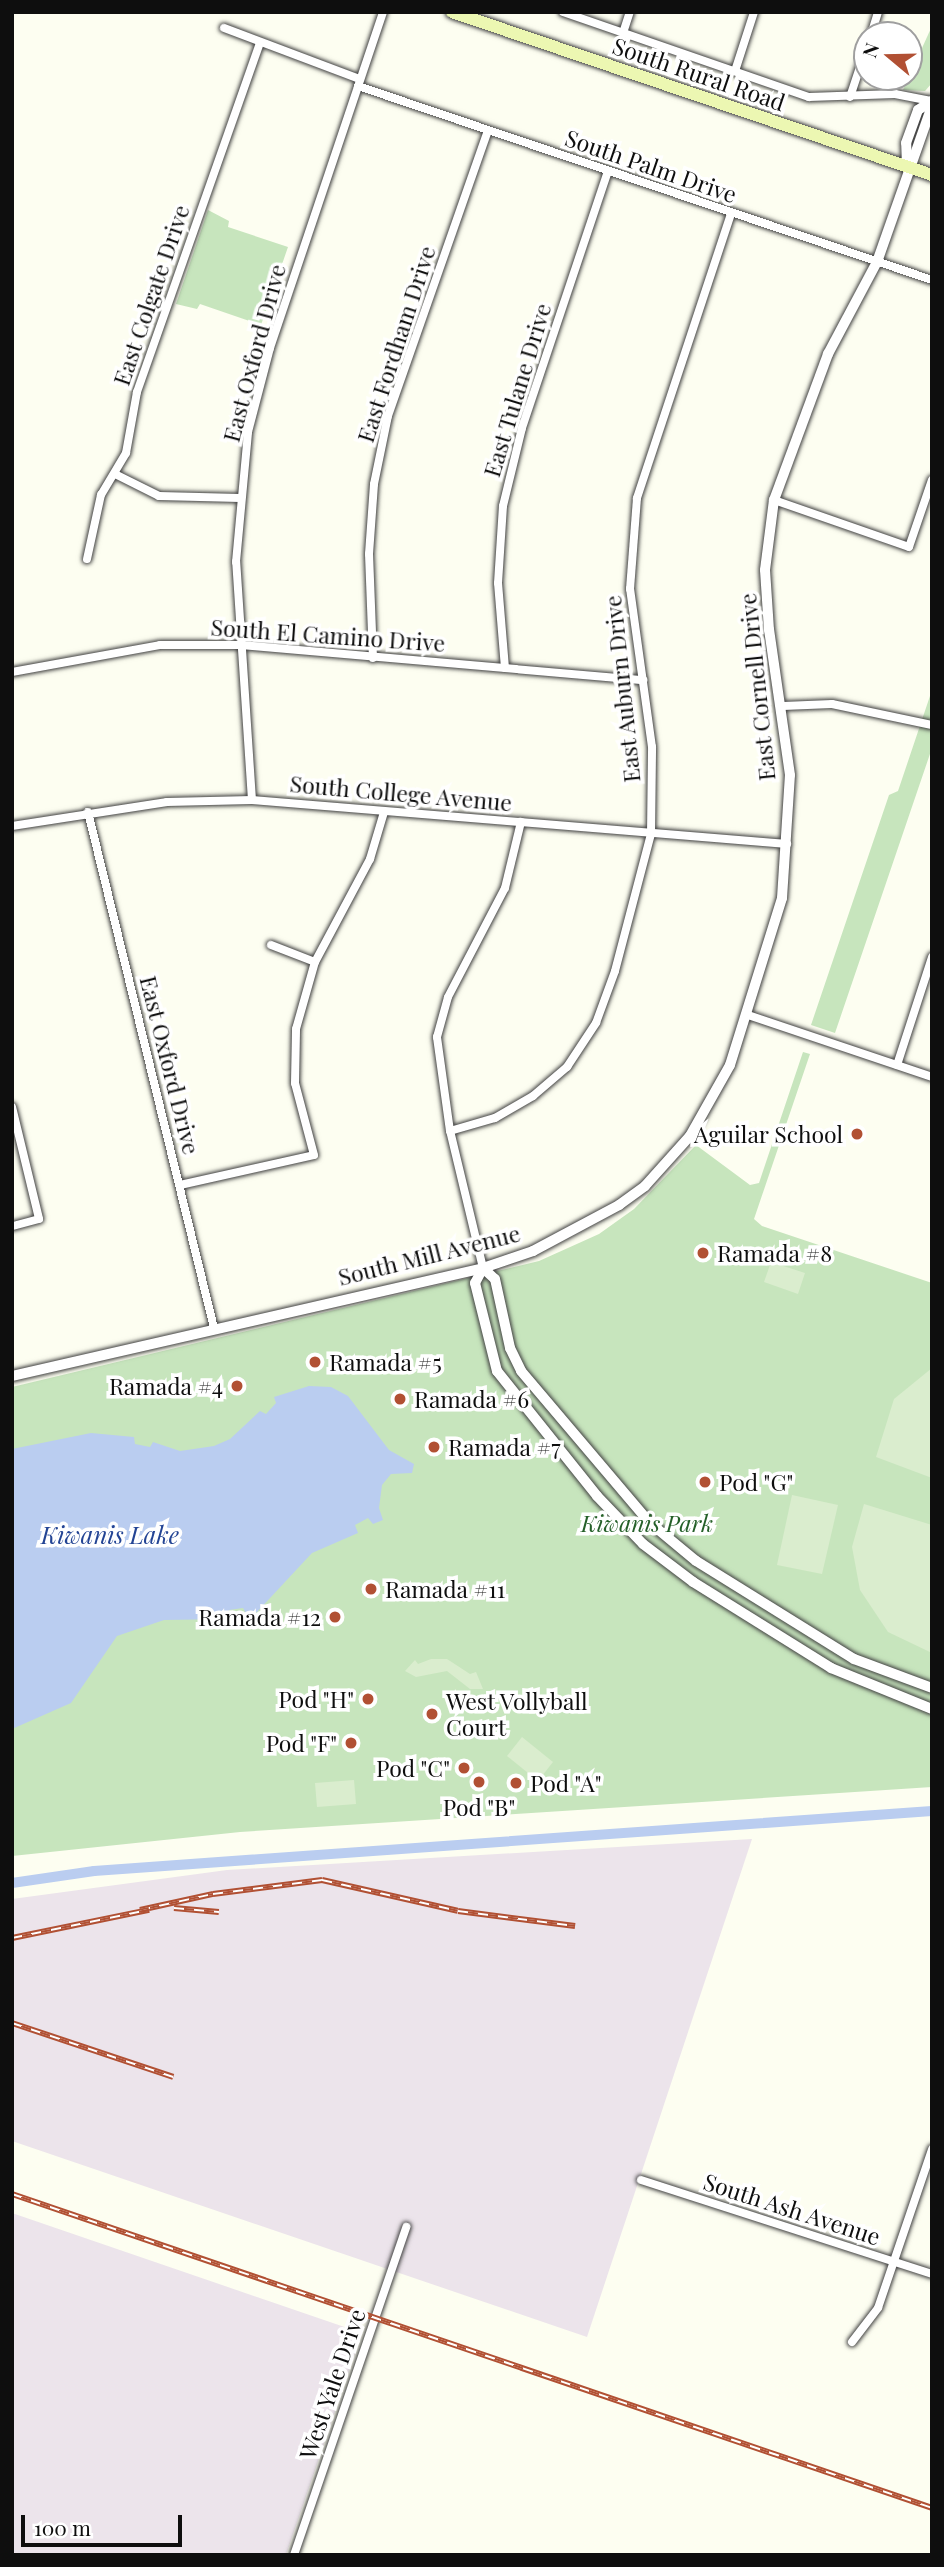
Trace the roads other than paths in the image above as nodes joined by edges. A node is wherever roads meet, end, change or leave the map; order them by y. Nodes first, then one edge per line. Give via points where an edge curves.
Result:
1 (383, 12) edge
2 (452, 12) edge
3 (563, 12) edge
4 (630, 12) edge
5 (754, 12) edge
6 (224, 28) dead end
7 (623, 33) junction
8 (260, 43) junction
9 (735, 71) junction
10 (359, 82) junction
11 (853, 88) edge
12 (850, 97) junction
13 (932, 103) edge
14 (488, 131) junction
15 (907, 167) junction
16 (608, 171) junction
17 (932, 175) edge
18 (730, 213) junction
19 (877, 262) junction
20 (932, 280) edge
21 (115, 474) junction
22 (932, 480) edge
23 (240, 498) junction
24 (775, 500) junction
25 (87, 559) dead end
26 (241, 645) junction
27 (373, 658) junction
28 (505, 668) junction
29 (12, 672) edge
30 (643, 680) junction
31 (783, 706) junction
32 (932, 725) edge
33 (252, 800) junction
34 (384, 811) junction
35 (88, 812) junction
36 (521, 822) junction
37 (12, 826) edge
38 (651, 834) junction
39 (787, 844) junction
40 (271, 945) dead end
41 (932, 957) edge
42 (315, 962) junction
43 (748, 1015) junction
44 (897, 1065) junction
45 (932, 1077) edge
46 (12, 1107) edge
47 (450, 1131) junction
48 (180, 1185) junction
49 (12, 1226) edge
50 (483, 1268) junction
51 (502, 1309) junction
52 (482, 1314) junction
53 (214, 1328) junction
54 (12, 1376) edge
55 (649, 1522) junction
56 (636, 1537) junction
57 (932, 1688) edge
58 (932, 1709) edge
59 (932, 2149) edge
60 (641, 2180) dead end
61 (406, 2227) dead end
62 (894, 2261) junction
63 (932, 2274) edge
64 (852, 2342) dead end
65 (294, 2555) edge

1 - 10 street, East Oxford Drive
2 - 15 main road, South Rural Road
3 - 7 street
4 - 7 street
5 - 9 street
6 - 8 street, South Palm Drive
7 - 9 street
8 - 10 street, South Palm Drive
8 - 21 street, East Colgate Drive via 137,392 126,453
9 - 12 street via 809,97
10 - 14 street, South Palm Drive
10 - 23 street, East Oxford Drive via 270,348 248,432
11 - 12 street
12 - 13 street via 895,94
13 - 15 street, East Cornell Drive via 918,110 906,143
14 - 16 street, South Palm Drive
14 - 27 street, East Fordham Drive via 388,416 374,484 369,554
15 - 17 main road, South Rural Road
15 - 19 street, East Cornell Drive
16 - 18 street, South Palm Drive
16 - 28 street, East Tulane Drive via 522,428 503,506 498,583
18 - 19 street, South Palm Drive
18 - 30 street, East Auburn Drive via 637,498 630,589
19 - 20 street, South Palm Drive
19 - 24 street, East Cornell Drive via 828,354
21 - 23 street via 159,496
21 - 25 street, East Colgate Drive via 101,495
22 - 24 street via 909,547
23 - 26 street, East Oxford Drive via 236,562
24 - 31 street, East Cornell Drive via 765,570 769,630
26 - 27 street, South El Camino Drive
26 - 29 street, South El Camino Drive via 160,645
26 - 33 street, East Oxford Drive
27 - 28 street, South El Camino Drive
28 - 30 street, South El Camino Drive
30 - 38 street, East Auburn Drive via 652,747
31 - 32 street via 832,704
31 - 39 street, East Cornell Drive via 790,775
33 - 34 street, South College Avenue
33 - 35 street, South College Avenue via 167,802
34 - 36 street, South College Avenue
34 - 42 street via 370,859
35 - 37 street, South College Avenue
35 - 48 street, East Oxford Drive
36 - 38 street, South College Avenue
36 - 47 street via 505,888 448,997 438,1037
38 - 39 street, South College Avenue
38 - 47 street, East Auburn Drive via 615,971 596,1023 567,1067 533,1096 495,1118
39 - 43 street, East Cornell Drive via 782,898
40 - 42 street
41 - 44 street
42 - 48 street via 296,1029 295,1083 314,1155
43 - 44 street
43 - 50 street, South Mill Avenue via 702,1118 645,1186 576,1232
44 - 45 street
46 - 49 street via 39,1219
47 - 50 street
48 - 53 street, East Oxford Drive
50 - 51 street via 495,1279
50 - 52 street via 475,1283
50 - 53 street, South Mill Avenue
51 - 52 street
51 - 55 street via 510,1348 521,1371
52 - 56 street via 497,1371 597,1496
53 - 54 street, South Mill Avenue
55 - 56 street
55 - 57 street via 696,1561 844,1653
56 - 58 street via 693,1582 831,1668
59 - 62 street
60 - 62 street, South Ash Avenue
61 - 65 street, West Yale Drive
62 - 63 street, South Ash Avenue
62 - 64 street via 878,2308

